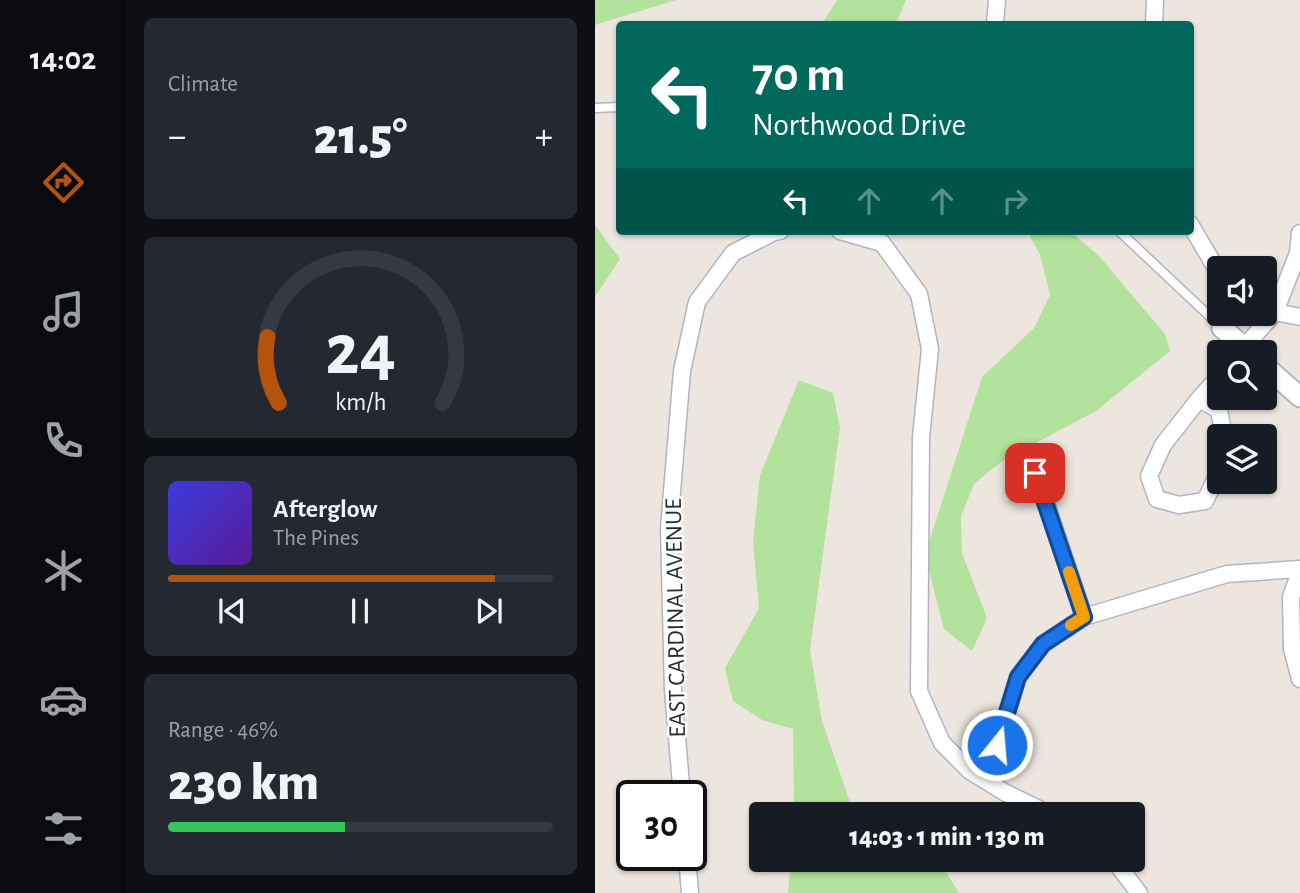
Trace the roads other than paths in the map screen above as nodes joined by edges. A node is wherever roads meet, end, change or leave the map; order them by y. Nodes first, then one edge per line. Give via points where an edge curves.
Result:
1 (997, 0) edge
2 (1155, 0) edge
3 (995, 21) edge
4 (1154, 21) edge
5 (616, 107) edge
6 (595, 108) edge
7 (1194, 231) edge
8 (1300, 233) edge
9 (768, 235) edge
10 (854, 235) edge
11 (1124, 235) edge
12 (1209, 256) edge
13 (1277, 307) edge
14 (1207, 308) edge
15 (1277, 312) edge
16 (1300, 317) edge
17 (1226, 326) edge
18 (1264, 326) edge
19 (1237, 340) edge
20 (1253, 340) edge
21 (1277, 377) edge
22 (1207, 390) edge
23 (1300, 397) edge
24 (1199, 399) junction
25 (1222, 424) edge
26 (1035, 473) dead end
27 (1208, 494) edge
28 (1300, 570) edge
29 (1084, 617) junction
30 (1300, 679) edge
31 (970, 771) junction
32 (681, 780) edge
33 (1025, 802) edge
34 (688, 871) edge
35 (1123, 872) edge
36 (690, 893) edge
37 (1139, 893) edge

1 - 3 street
2 - 4 street
5 - 6 lane
7 - 12 street
8 - 13 street via 1298,253
9 - 32 street, EAST CARDINAL AVENUE via 733,253 697,302 682,370 669,528 673,691
10 - 31 street via 882,243 919,295 930,349 921,437 919,691 942,743
11 - 14 lane
15 - 16 street
17 - 19 street
18 - 20 street
21 - 23 street
22 - 24 street
24 - 25 street via 1219,410
24 - 27 street via 1163,445 1149,476 1157,499 1179,505 1205,501
26 - 29 street
28 - 29 street via 1227,574
28 - 30 street via 1291,597 1292,649
29 - 31 street via 1043,644 1018,677 997,745
31 - 33 street
34 - 36 street
35 - 37 street

